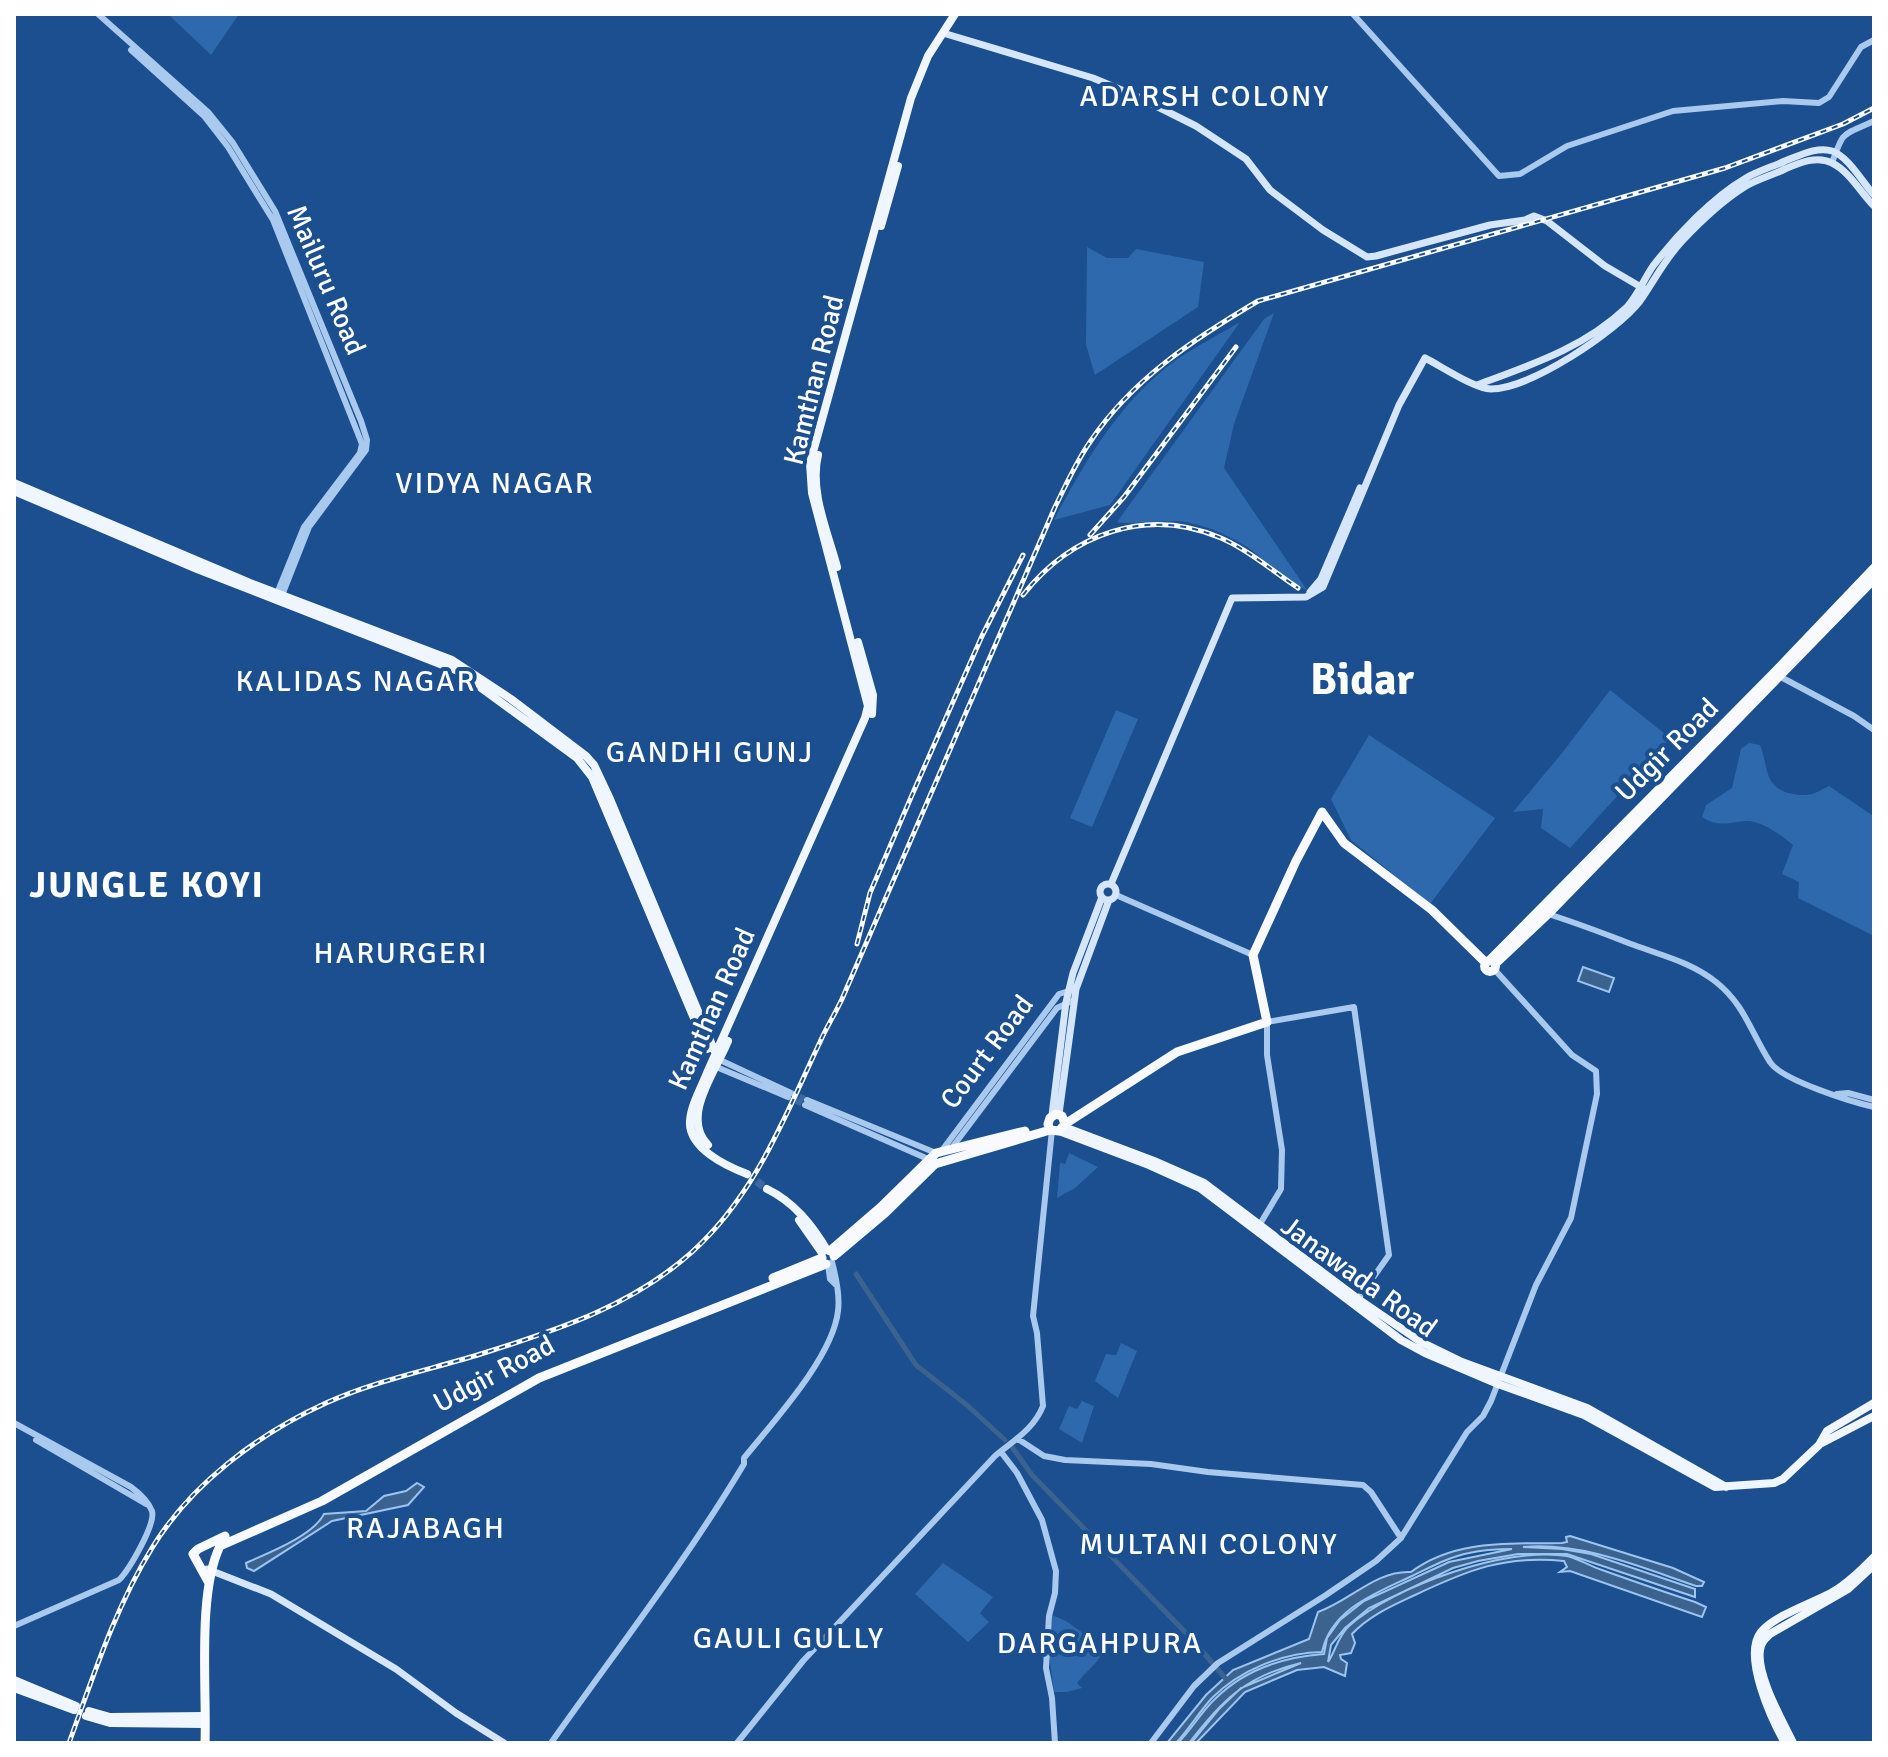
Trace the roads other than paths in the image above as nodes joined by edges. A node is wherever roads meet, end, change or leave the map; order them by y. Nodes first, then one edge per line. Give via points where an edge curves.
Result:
1 (96, 14) edge
2 (955, 14) edge
3 (962, 14) edge
4 (1353, 14) edge
5 (945, 34) junction
6 (1874, 40) edge
7 (1874, 121) edge
8 (1836, 152) junction
9 (1832, 163) junction
10 (1874, 195) edge
11 (1874, 206) edge
12 (1643, 288) junction
13 (14, 483) edge
14 (14, 491) edge
15 (1874, 568) edge
16 (1874, 579) edge
17 (278, 597) junction
18 (1777, 675) junction
19 (1874, 730) edge
20 (1111, 884) junction
21 (1109, 897) junction
22 (1548, 914) junction
23 (1253, 955) junction
24 (1491, 964) junction
25 (1072, 990) junction
26 (1070, 1001) junction
27 (1267, 1022) junction
28 (1015, 1058) junction
29 (716, 1060) junction
30 (1837, 1094) junction
31 (790, 1095) tunnel mouth
32 (1874, 1100) edge
33 (806, 1102) tunnel mouth
34 (1874, 1107) edge
35 (694, 1116) junction
36 (1057, 1124) junction
37 (939, 1156) junction
38 (1260, 1224) junction
39 (828, 1257) junction
40 (1358, 1299) junction
41 (1500, 1380) junction
42 (1874, 1403) edge
43 (1874, 1416) edge
44 (14, 1426) edge
45 (1018, 1439) junction
46 (1819, 1445) junction
47 (1001, 1452) junction
48 (1401, 1538) junction
49 (1874, 1557) edge
50 (1874, 1565) edge
51 (208, 1570) junction
52 (14, 1626) edge
53 (14, 1680) edge
54 (1763, 1682) junction
55 (14, 1688) edge
56 (88, 1713) dead end
57 (205, 1720) junction
58 (205, 1743) edge
59 (504, 1743) edge
60 (551, 1743) edge
61 (737, 1743) edge
62 (1055, 1743) edge
63 (1151, 1743) edge
64 (1785, 1743) edge
65 (1793, 1743) edge

1 - 17 street via 204,116 275,223 362,444 306,524
2 - 5 main road, Kamthan Road
3 - 5 main road, Kamthan Road
4 - 6 street via 1499,176 1520,174 1567,146 1673,111 1819,103 1829,97 1861,47
5 - 12 main road via 1093,78 1196,126 1246,159 1270,190 1358,254 1376,256 1534,216
5 - 29 main road, Kamthan Road via 925,70 899,154 816,461 825,532 874,704
7 - 8 street via 1844,134
8 - 9 street
8 - 10 main road
8 - 12 main road via 1817,150 1796,157 1729,189 1656,263
9 - 11 main road
9 - 12 main road via 1810,160 1747,186 1681,242
12 - 20 main road via 1570,349 1477,385 1425,358 1393,412 1321,579 1306,597 1232,598
13 - 17 main road
14 - 17 main road
15 - 18 highway, Udgir Road
16 - 18 highway, Udgir Road
17 - 29 main road via 458,671 582,764
17 - 29 main road via 452,660 591,761
18 - 19 street
18 - 22 highway, Udgir Road
18 - 24 highway, Udgir Road
20 - 21 main road via 1116,889
20 - 21 main road via 1101,888
21 - 23 street
21 - 25 main road
22 - 24 highway, Udgir Road
22 - 30 street via 1691,965 1733,997 1771,1065 1794,1081
23 - 24 highway via 1322,812 1344,843 1432,910
23 - 27 highway
24 - 41 street via 1572,1055 1596,1071 1597,1094 1571,1218 1536,1285
25 - 26 main road
25 - 28 street, Court Road via 1059,994
26 - 28 street via 1057,1008
26 - 36 main road
27 - 36 highway, Udgir Road via 1177,1052
27 - 38 street via 1282,1150 1281,1189
27 - 40 street, Udgir Road via 1354,1007 1389,1255
28 - 37 street, Court Road
29 - 31 street
29 - 35 main road, Kamthan Road
30 - 32 street
30 - 34 street
33 - 37 street
35 - 35 main road, Kamthan Road via 701,1138 747,1174 695,1140 689,1124
36 - 37 highway, Udgir Road
36 - 38 main road, Janawada Road via 1191,1176
36 - 41 main road, Janawada Road via 1200,1188 1405,1343
36 - 45 street via 1033,1316 1043,1406
37 - 39 highway, Udgir Road via 885,1213
38 - 40 main road, Janawada Road
39 - 39 main road via 810,1233 767,1189 812,1226
39 - 51 highway, Udgir Road via 539,1378 322,1501 223,1544
39 - 51 highway, Udgir Road via 536,1372 320,1496 198,1549 193,1557
39 - 60 street via 839,1309 835,1327 801,1386 744,1458 646,1611
40 - 41 main road, Janawada Road via 1421,1342
41 - 46 main road, Janawada Road via 1609,1419 1726,1487 1774,1483
41 - 48 street via 1483,1416 1467,1432
42 - 46 main road, Janawada Road via 1827,1431
43 - 46 main road, Janawada Road
44 - 52 street via 146,1504 152,1513 152,1523 119,1580
45 - 47 street
45 - 48 street via 1044,1456 1065,1460 1363,1485
47 - 61 street via 803,1661
47 - 62 street via 1042,1520 1056,1571 1046,1668
48 - 63 street via 1376,1561 1218,1663
49 - 54 main road via 1835,1591 1762,1631 1755,1645
50 - 54 main road via 1848,1589 1762,1641
51 - 57 highway
51 - 59 main road via 271,1594 323,1624
53 - 55 main road via 75,1708
54 - 64 main road
54 - 65 main road
56 - 57 main road via 110,1723
57 - 58 highway

